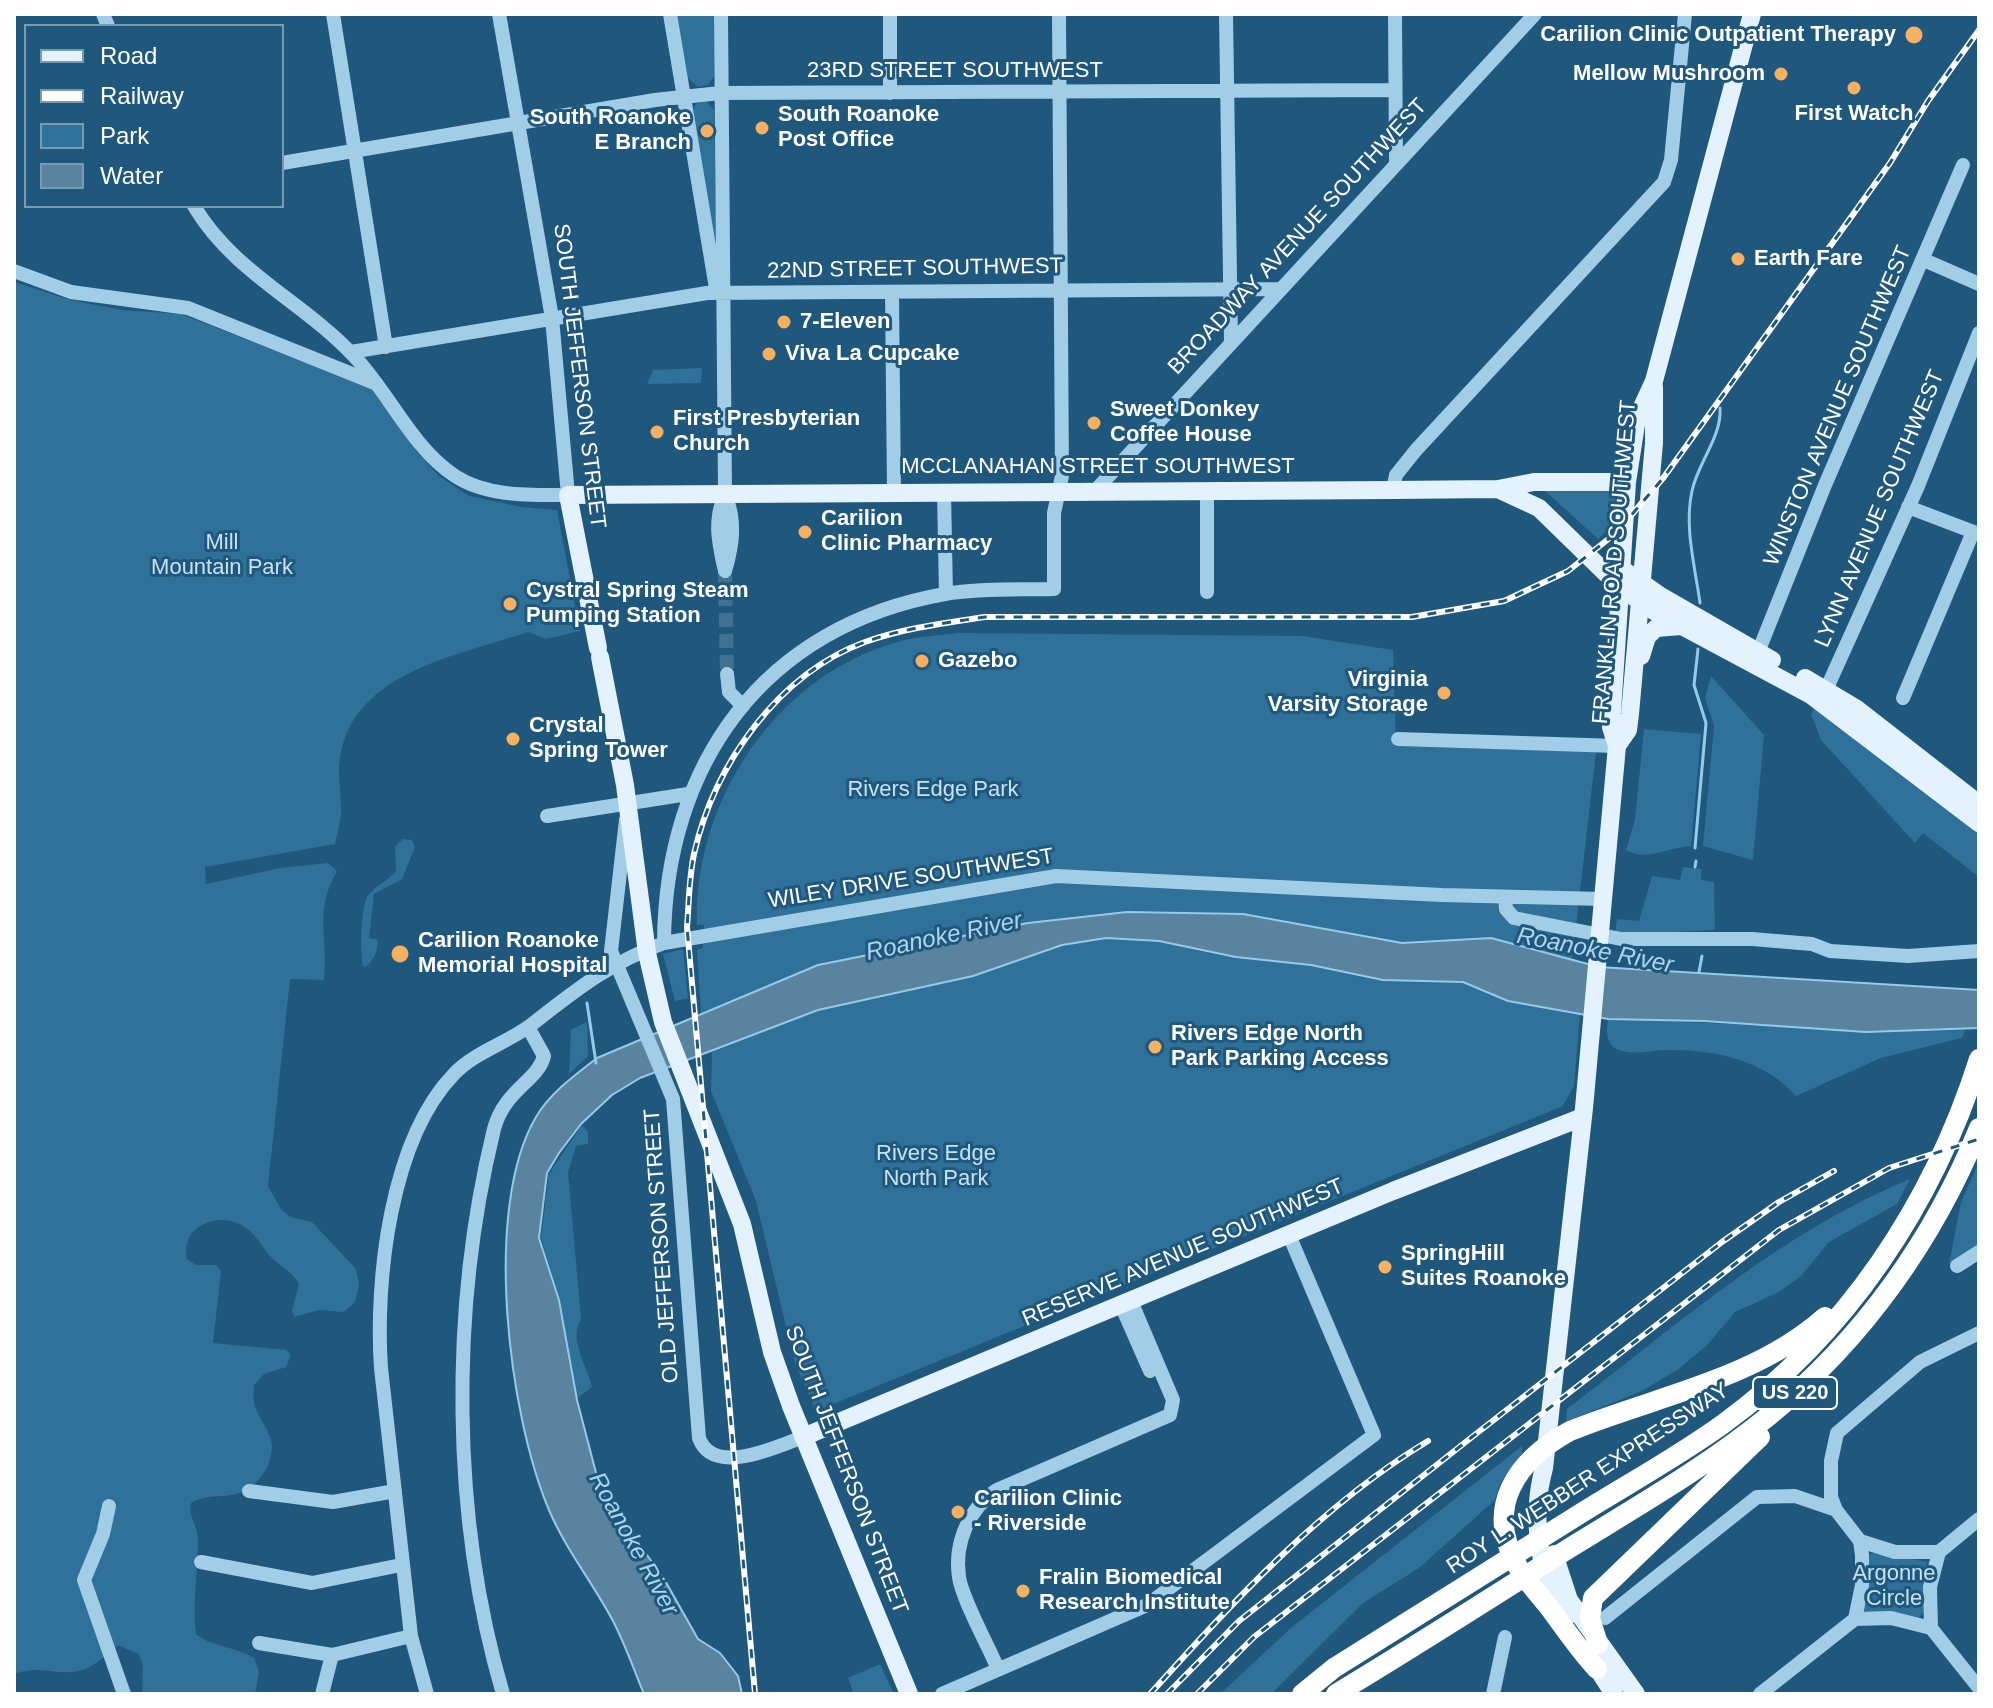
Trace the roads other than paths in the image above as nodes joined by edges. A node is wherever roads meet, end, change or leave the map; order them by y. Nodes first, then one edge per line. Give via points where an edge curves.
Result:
1 (333, 14) edge
2 (499, 14) edge
3 (670, 14) edge
4 (721, 14) edge
5 (890, 14) edge
6 (1059, 14) edge
7 (1226, 14) edge
8 (1395, 14) edge
9 (1535, 14) edge
10 (1685, 14) edge
11 (1752, 14) edge
12 (1227, 90) junction
13 (1395, 90) junction
14 (720, 93) junction
15 (890, 93) junction
16 (1059, 93) junction
17 (685, 95) junction
18 (518, 124) junction
19 (354, 151) junction
20 (284, 163) edge
21 (1396, 163) junction
22 (1963, 165) dead end
23 (196, 208) edge
24 (1924, 260) junction
25 (14, 271) edge
26 (1979, 284) edge
27 (1229, 289) junction
28 (1280, 289) junction
29 (1060, 290) junction
30 (722, 293) junction
31 (892, 293) junction
32 (552, 318) junction
33 (1979, 333) edge
34 (1231, 342) junction
35 (386, 347) junction
36 (351, 352) junction
37 (1654, 381) junction
38 (377, 384) junction
39 (1627, 482) junction
40 (1498, 489) junction
41 (1207, 490) junction
42 (1393, 490) junction
43 (944, 492) junction
44 (1059, 492) junction
45 (1094, 492) junction
46 (894, 493) junction
47 (725, 494) junction
48 (568, 495) junction
49 (1908, 507) junction
50 (1976, 533) edge
51 (1630, 584) junction
52 (1207, 592) dead end
53 (946, 594) junction
54 (1682, 626) junction
55 (1756, 659) junction
56 (727, 674) tunnel mouth
57 (1822, 694) junction
58 (1903, 698) dead end
59 (743, 706) junction
60 (1630, 714) junction
61 (1398, 739) dead end
62 (1617, 746) junction
63 (688, 794) junction
64 (629, 804) junction
65 (1979, 804) edge
66 (547, 816) dead end
67 (1979, 823) edge
68 (1505, 897) junction
69 (1603, 899) junction
70 (664, 943) junction
71 (1979, 951) edge
72 (616, 962) junction
73 (528, 1027) junction
74 (1979, 1059) edge
75 (1583, 1117) junction
76 (1979, 1128) edge
77 (1900, 1234) junction
78 (1289, 1235) junction
79 (1979, 1252) edge
80 (1957, 1266) dead end
81 (1126, 1303) junction
82 (1848, 1340) junction
83 (1976, 1340) edge
84 (803, 1437) junction
85 (1544, 1468) junction
86 (249, 1491) dead end
87 (395, 1491) junction
88 (109, 1506) dead end
89 (1836, 1510) junction
90 (1979, 1519) edge
91 (1860, 1541) junction
92 (1939, 1552) junction
93 (201, 1562) dead end
94 (401, 1565) junction
95 (1605, 1618) dead end
96 (1855, 1619) junction
97 (1931, 1628) junction
98 (411, 1636) junction
99 (1505, 1637) dead end
100 (259, 1643) dead end
101 (1598, 1644) junction
102 (332, 1655) junction
103 (998, 1669) junction
104 (1597, 1669) junction
105 (1979, 1688) edge
106 (124, 1694) edge
107 (322, 1694) edge
108 (427, 1694) edge
109 (503, 1694) edge
110 (909, 1694) edge
111 (942, 1694) edge
112 (1302, 1694) edge
113 (1336, 1694) edge
114 (1493, 1694) edge
115 (1614, 1694) edge
116 (1636, 1694) edge
117 (1760, 1694) edge

1 - 19 street
2 - 18 street, SOUTH JEFFERSON STREET
3 - 17 street
4 - 14 street
5 - 15 street
6 - 16 street
7 - 12 street
8 - 13 street
9 - 21 street, BROADWAY AVENUE SOUTHWEST
10 - 42 street via 1671,160 1664,182 1408,459
11 - 37 main road, FRANKLIN ROAD SOUTHWEST
12 - 13 street, 23RD STREET SOUTHWEST
12 - 16 street, 23RD STREET SOUTHWEST
12 - 27 street
13 - 21 street
14 - 15 street, 23RD STREET SOUTHWEST
14 - 17 street, 23RD STREET SOUTHWEST
14 - 30 street
15 - 16 street, 23RD STREET SOUTHWEST
16 - 29 street
17 - 18 street, 23RD STREET SOUTHWEST
17 - 30 street via 713,280
18 - 19 street, 23RD STREET SOUTHWEST
18 - 32 street, SOUTH JEFFERSON STREET
19 - 20 street, 23RD STREET SOUTHWEST
19 - 35 street
21 - 28 street, BROADWAY AVENUE SOUTHWEST
22 - 24 street, WINSTON AVENUE SOUTHWEST
23 - 36 street via 230,254
24 - 26 street
24 - 55 street, WINSTON AVENUE SOUTHWEST
25 - 38 street via 71,292 188,308
27 - 28 street, 22ND STREET SOUTHWEST
27 - 29 street, 22ND STREET SOUTHWEST
27 - 34 street
28 - 34 street, BROADWAY AVENUE SOUTHWEST
29 - 31 street, 22ND STREET SOUTHWEST
29 - 44 street
30 - 31 street, 22ND STREET SOUTHWEST
30 - 32 street, 22ND STREET SOUTHWEST
30 - 47 street
31 - 46 street
32 - 35 street, 22ND STREET SOUTHWEST
32 - 48 street, SOUTH JEFFERSON STREET
33 - 49 street, LYNN AVENUE SOUTHWEST
34 - 45 street, BROADWAY AVENUE SOUTHWEST
35 - 36 street, 22ND STREET SOUTHWEST
36 - 38 street
37 - 39 main road, FRANKLIN ROAD SOUTHWEST via 1637,418
37 - 51 main road, FRANKLIN ROAD SOUTHWEST via 1655,427
38 - 48 street via 431,455 456,476 498,491
39 - 40 main road, MCCLANAHAN STREET SOUTHWEST via 1534,482
39 - 51 main road, FRANKLIN ROAD SOUTHWEST
40 - 42 main road, MCCLANAHAN STREET SOUTHWEST
40 - 51 main road via 1534,491 1545,498
41 - 42 main road, MCCLANAHAN STREET SOUTHWEST
41 - 45 main road, MCCLANAHAN STREET SOUTHWEST
41 - 52 street
43 - 44 main road, MCCLANAHAN STREET SOUTHWEST
43 - 46 main road, MCCLANAHAN STREET SOUTHWEST
43 - 53 street
44 - 45 main road, MCCLANAHAN STREET SOUTHWEST
44 - 53 street via 1054,589
46 - 47 main road, MCCLANAHAN STREET SOUTHWEST
47 - 48 main road, MCCLANAHAN STREET SOUTHWEST
48 - 64 main road, SOUTH JEFFERSON STREET
49 - 50 street
49 - 57 street, LYNN AVENUE SOUTHWEST
50 - 58 street
51 - 54 main road
51 - 55 main road
51 - 60 main road, FRANKLIN ROAD SOUTHWEST
51 - 62 main road, FRANKLIN ROAD SOUTHWEST via 1611,727
53 - 59 street via 829,635
54 - 55 main road
54 - 60 main road via 1660,626 1647,637
55 - 57 main road
56 - 59 street via 729,692
57 - 65 main road
57 - 67 main road
59 - 63 street via 711,748
60 - 62 main road, FRANKLIN ROAD SOUTHWEST via 1628,730
61 - 62 street
62 - 69 main road, FRANKLIN ROAD SOUTHWEST
63 - 64 street
63 - 70 street via 670,857
64 - 66 street
64 - 72 street, OLD JEFFERSON STREET via 610,941
64 - 84 main road, SOUTH JEFFERSON STREET via 663,1022 742,1224 769,1340
68 - 69 street, WILEY DRIVE SOUTHWEST
68 - 70 street, WILEY DRIVE SOUTHWEST via 1056,876
68 - 71 street via 1514,918 1621,939 1752,939 1908,956
69 - 75 main road, FRANKLIN ROAD SOUTHWEST
70 - 72 street, WILEY DRIVE SOUTHWEST
72 - 73 street, WILEY DRIVE SOUTHWEST
72 - 84 street, OLD JEFFERSON STREET via 670,1086 703,1448 722,1457 744,1455
73 - 87 street, WILEY DRIVE SOUTHWEST via 452,1075 427,1114 401,1176 381,1273 377,1324
73 - 109 street via 544,1056 537,1070 506,1099 494,1129 473,1243 464,1364 472,1553 484,1629
74 - 77 highway, ROY L. WEBBER EXPRESSWAY / US 220 via 1958,1121
75 - 78 main road, RESERVE AVENUE SOUTHWEST
75 - 85 main road, FRANKLIN ROAD SOUTHWEST
76 - 82 highway, US 220 via 1950,1191 1893,1285
77 - 104 highway via 1834,1308 1797,1339 1738,1371 1570,1431 1521,1468 1505,1504 1507,1541 1517,1566
77 - 112 highway, ROY L. WEBBER EXPRESSWAY / US 220 via 1836,1319 1779,1377 1687,1449 1334,1668
78 - 81 main road, RESERVE AVENUE SOUTHWEST
78 - 103 street via 1374,1435 1147,1605
79 - 80 street
81 - 84 main road, RESERVE AVENUE SOUTHWEST
81 - 103 street via 1170,1415 997,1490 970,1515 959,1578
82 - 101 highway via 1802,1397 1593,1598 1590,1618
82 - 113 highway, US 220 via 1744,1436
83 - 89 street via 1920,1362 1843,1425 1831,1461
84 - 110 main road, SOUTH JEFFERSON STREET
85 - 101 main road, FRANKLIN ROAD SOUTHWEST via 1560,1580
85 - 104 main road, FRANKLIN ROAD SOUTHWEST via 1536,1520 1544,1568 1563,1617
86 - 87 street via 333,1502
87 - 94 street, WILEY DRIVE SOUTHWEST
88 - 106 street via 84,1580
89 - 91 street
89 - 95 street via 1795,1496 1757,1497
90 - 92 street
91 - 92 street via 1895,1552
91 - 96 street via 1863,1572
92 - 97 street via 1930,1587
93 - 94 street via 312,1583
94 - 98 street, WILEY DRIVE SOUTHWEST
96 - 97 street via 1891,1618
96 - 117 street
97 - 105 street
98 - 102 street
98 - 108 street, WILEY DRIVE SOUTHWEST
99 - 114 street
100 - 102 street
101 - 116 main road, FRANKLIN ROAD SOUTHWEST
102 - 107 street
103 - 111 street
104 - 115 main road, FRANKLIN ROAD SOUTHWEST

